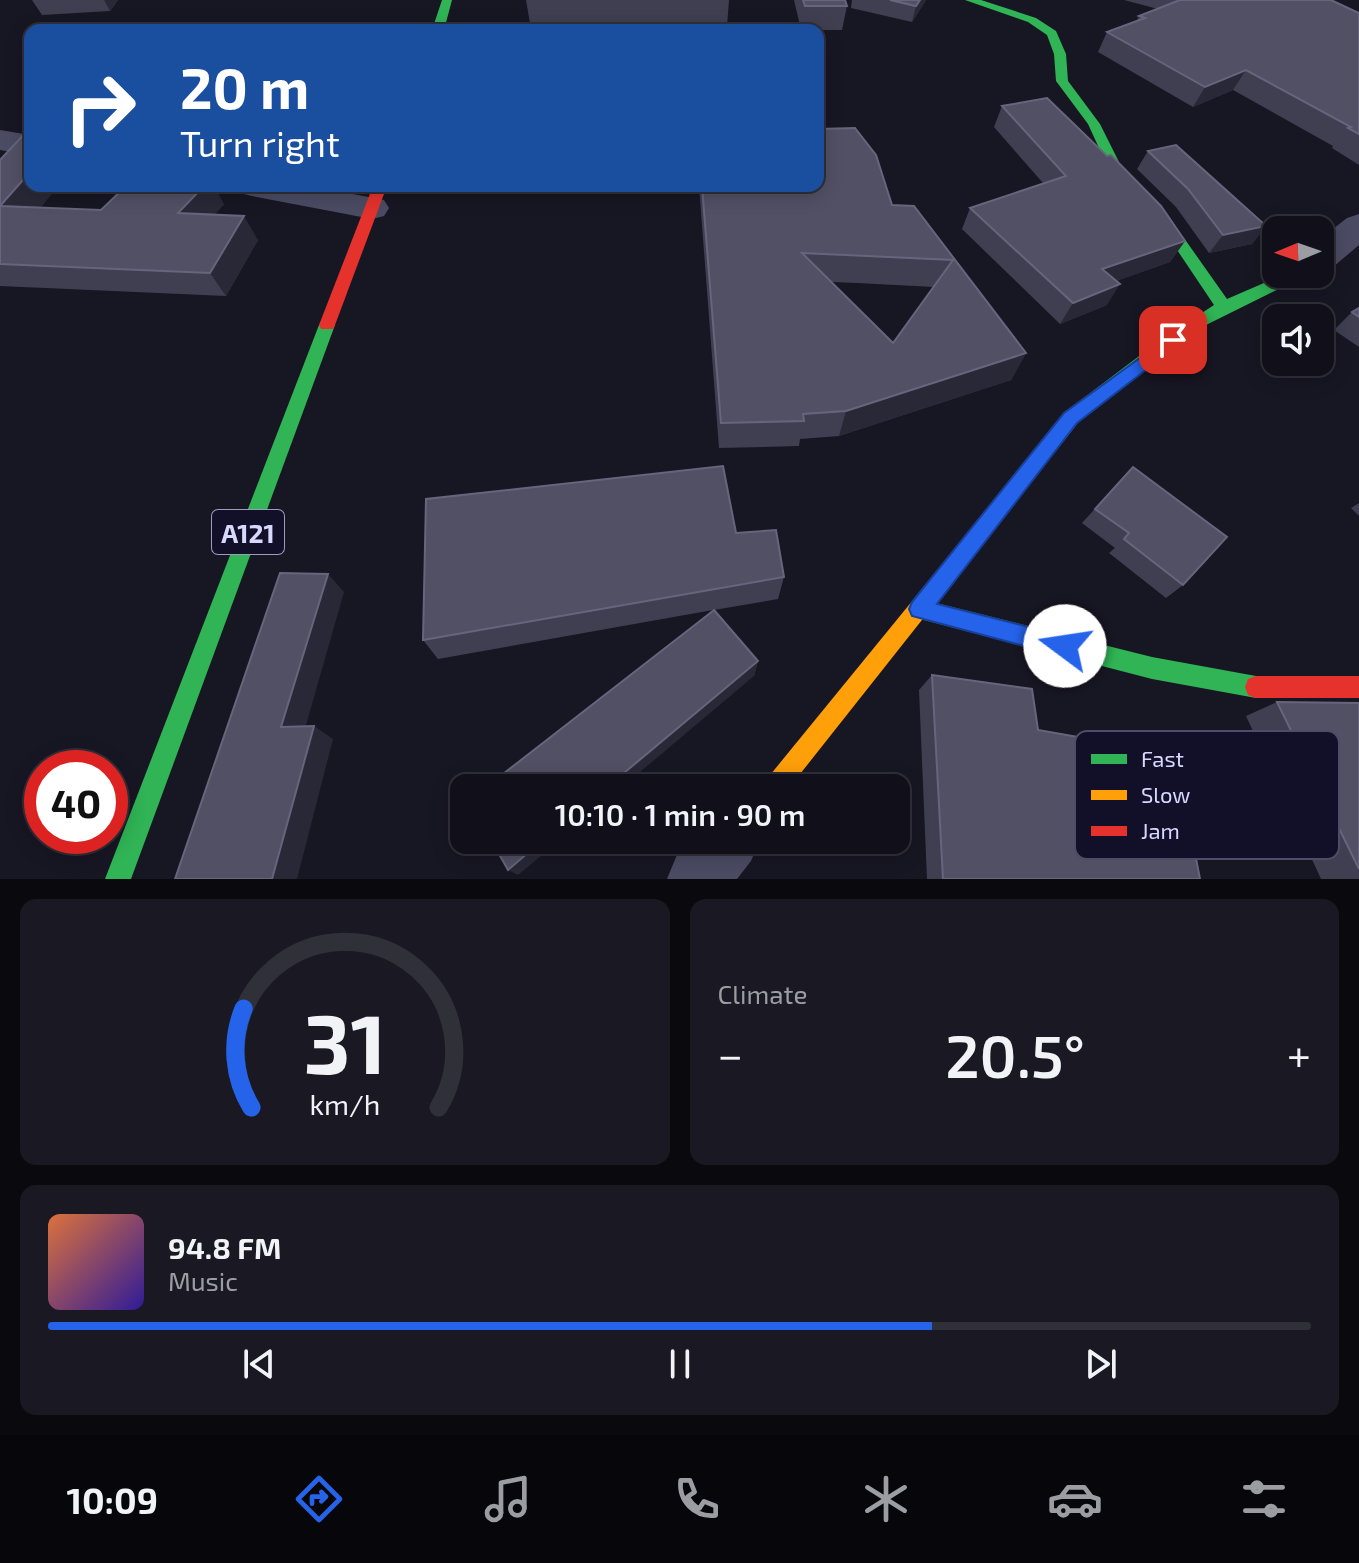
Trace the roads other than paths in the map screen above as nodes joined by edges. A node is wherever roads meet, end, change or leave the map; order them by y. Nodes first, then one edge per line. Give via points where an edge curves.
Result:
1 (447, 0) edge
2 (970, 0) edge
3 (440, 24) edge
4 (0, 140) edge
5 (24, 144) edge
6 (320, 192) edge
7 (376, 197) edge
8 (1359, 226) edge
9 (1334, 247) edge
10 (1272, 288) edge
11 (1224, 307) junction
12 (920, 609) junction
13 (1359, 687) edge
14 (785, 774) edge
15 (719, 854) edge
16 (118, 879) edge
17 (698, 879) edge

1 - 3 street
2 - 11 street via 1032,20 1052,33 1062,81 1094,124 1117,172 1162,217
4 - 5 street
6 - 7 street
7 - 16 street, A121
8 - 9 street
10 - 11 street
11 - 12 street via 1147,357 1070,418
12 - 13 street via 1152,668 1253,687
12 - 14 street
15 - 17 street

